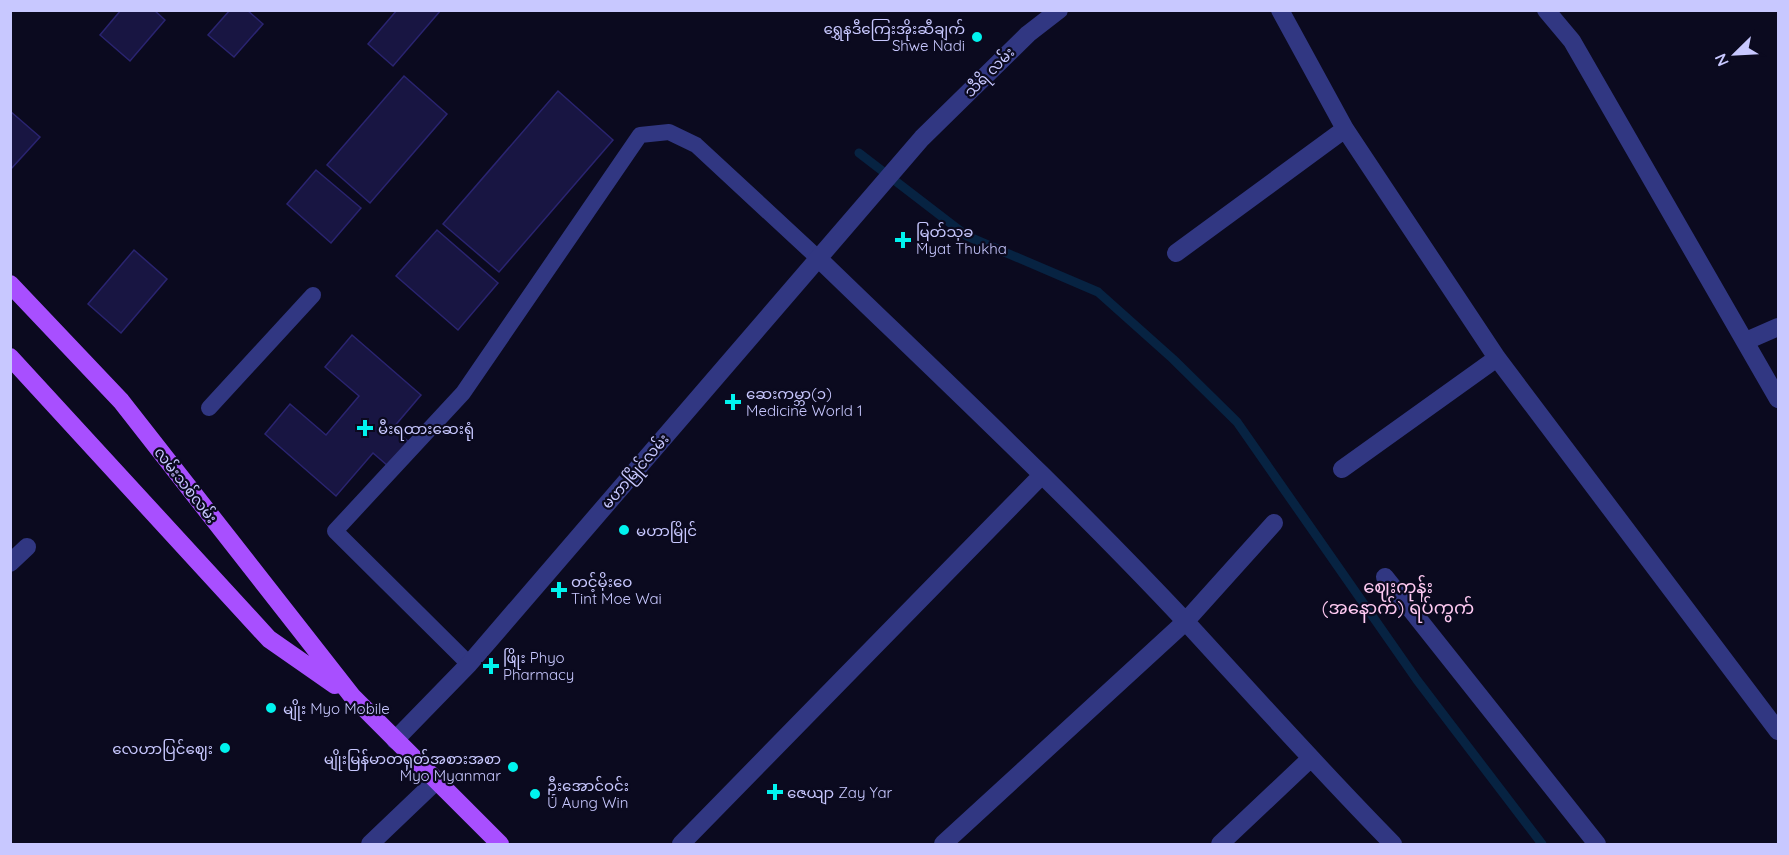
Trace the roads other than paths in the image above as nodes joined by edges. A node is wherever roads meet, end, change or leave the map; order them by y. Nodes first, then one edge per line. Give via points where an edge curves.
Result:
1 (1059, 10) edge
2 (1280, 10) edge
3 (1546, 10) edge
4 (1345, 129) junction
5 (869, 196) joint
6 (1176, 253) dead end
7 (818, 258) junction
8 (10, 284) edge
9 (313, 295) dead end
10 (1779, 327) edge
11 (1746, 341) junction
12 (10, 357) edge
13 (1497, 358) junction
14 (1779, 399) edge
15 (209, 408) dead end
16 (1342, 469) dead end
17 (1042, 476) junction
18 (1274, 523) dead end
19 (27, 547) dead end
20 (10, 563) edge
21 (1385, 577) dead end
22 (1185, 622) junction
23 (469, 664) junction
24 (352, 696) junction
25 (1779, 731) edge
26 (395, 740) junction
27 (1310, 759) junction
28 (436, 781) junction
29 (370, 844) edge
30 (500, 844) edge
31 (681, 844) edge
32 (943, 844) edge
33 (1220, 844) edge
34 (1393, 844) edge
35 (1597, 844) edge

1 - 5 street, သီရိ လမ်း via 1028,34
2 - 4 street
3 - 11 street via 1572,40
4 - 6 street
4 - 13 street
5 - 7 street, မဟာမြိုင်လမ်း
7 - 17 street
7 - 23 street, မဟာမြိုင်လမ်း
7 - 23 lane via 696,145 669,132 640,135 463,393 335,531
8 - 24 main road, လမ်းသစ်လမ်း via 121,402
9 - 15 lane
10 - 11 street
11 - 14 street
12 - 24 main road, လမ်းသစ်လမ်း via 269,639
13 - 16 street
13 - 25 street
17 - 22 street
17 - 31 street
18 - 22 street
19 - 20 street
21 - 35 street
22 - 27 street
22 - 32 street
23 - 26 street, မဟာမြိုင်လမ်း
24 - 26 main road, လမ်းသစ်လမ်း
26 - 28 main road, လမ်းသစ်လမ်း
27 - 33 street
27 - 34 street
28 - 29 street
28 - 30 main road, လမ်းသစ်လမ်း

